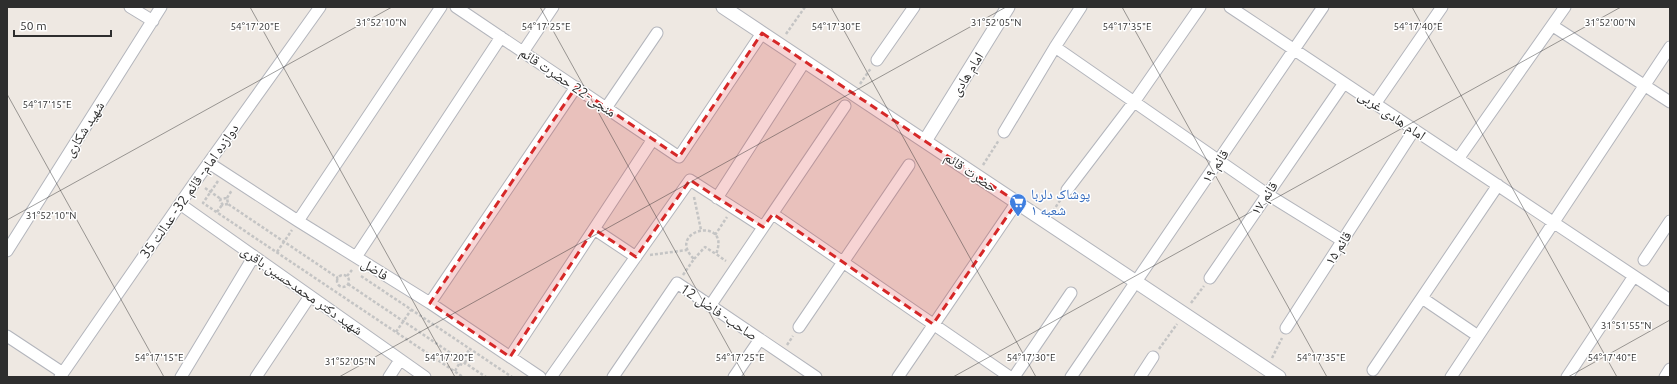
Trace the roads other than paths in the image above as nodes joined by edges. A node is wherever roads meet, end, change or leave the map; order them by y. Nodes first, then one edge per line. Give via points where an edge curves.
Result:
1 (130, 7) edge
2 (162, 7) edge
3 (320, 7) edge
4 (441, 7) edge
5 (456, 7) edge
6 (553, 7) edge
7 (724, 7) edge
8 (914, 7) edge
9 (1008, 7) edge
10 (1081, 7) edge
11 (1200, 7) edge
12 (1230, 7) edge
13 (1323, 7) edge
14 (1442, 7) edge
15 (1565, 7) edge
16 (153, 21) junction
17 (1553, 26) junction
18 (657, 33) dead end
19 (762, 33) junction
20 (501, 37) junction
21 (1055, 46) junction
22 (1670, 46) edge
23 (1294, 50) junction
24 (523, 52) junction
25 (877, 60) road end
26 (805, 61) junction
27 (1344, 83) junction
28 (1644, 86) junction
29 (576, 87) junction
30 (1134, 102) junction
31 (1670, 102) edge
32 (1376, 104) junction
33 (845, 106) dead end
34 (606, 108) junction
35 (1414, 130) junction
36 (1004, 132) road end
37 (653, 139) junction
38 (925, 141) junction
39 (1458, 159) junction
40 (1218, 160) junction
41 (208, 163) junction
42 (909, 165) dead end
43 (1498, 186) junction
44 (1067, 190) road end
45 (1268, 194) junction
46 (718, 198) junction
47 (1017, 202) junction
48 (180, 204) junction
49 (773, 214) junction
50 (1670, 221) edge
51 (1553, 222) junction
52 (295, 225) junction
53 (763, 227) junction
54 (594, 229) junction
55 (1343, 241) junction
56 (7, 251) edge
57 (254, 256) junction
58 (356, 257) junction
59 (636, 257) junction
60 (1644, 260) dead end
61 (843, 262) junction
62 (1634, 276) junction
63 (1210, 278) road end
64 (1136, 282) junction
65 (1071, 293) dead end
66 (310, 296) junction
67 (1422, 298) junction
68 (1670, 300) edge
69 (430, 303) junction
70 (710, 306) junction
71 (934, 324) junction
72 (799, 327) road end
73 (1286, 328) road end
74 (7, 336) edge
75 (1478, 336) junction
76 (760, 339) junction
77 (510, 357) junction
78 (1153, 357) road end
79 (400, 360) junction
80 (1670, 369) edge
81 (1373, 370) dead end
82 (62, 375) edge
83 (181, 377) edge
84 (256, 377) edge
85 (389, 377) edge
86 (424, 377) edge
87 (540, 377) edge
88 (551, 377) edge
89 (613, 377) edge
90 (734, 377) edge
91 (816, 377) edge
92 (898, 377) edge
93 (1010, 377) edge
94 (1014, 377) edge
95 (1071, 377) edge
96 (1140, 377) edge
97 (1279, 377) edge
98 (1451, 377) edge
99 (1567, 377) edge
100 (1665, 377) edge

1 - 16 street
2 - 16 street, شهید شکاری
3 - 41 street, دوازده امام- قائم 32- عدالت 35
4 - 52 street
5 - 20 street, منجی-22 حضرت قائم
6 - 24 street
7 - 19 street, حضرت قائم
8 - 25 street
9 - 38 street, امام هادی
10 - 21 street
11 - 30 street
12 - 23 street, امام هادی غربی
13 - 23 street, قائم ۱۹
14 - 32 street
15 - 17 street
16 - 56 street, شهید شکاری
17 - 28 street
17 - 39 street
18 - 34 street
19 - 26 street, حضرت قائم
19 - 37 street, منجی-22 حضرت قائم via 679,157
20 - 24 street, منجی-22 حضرت قائم
20 - 58 street
21 - 30 street
21 - 36 street
22 - 28 street
23 - 27 street, امام هادی غربی
23 - 40 street, قائم ۱۹
24 - 29 street, منجی-22 حضرت قائم
26 - 38 street, حضرت قائم
26 - 46 street
27 - 32 street, امام هادی غربی
27 - 45 street, قائم ۱۷
28 - 31 street
28 - 51 street
29 - 34 street, منجی-22 حضرت قائم
29 - 69 street
30 - 40 street
30 - 44 street
32 - 35 street, امام هادی غربی
33 - 49 street
34 - 37 street, منجی-22 حضرت قائم
35 - 39 street, امام هادی غربی
35 - 55 street, قائم ۱۵
37 - 54 street
38 - 47 street, حضرت قائم
39 - 43 street, امام هادی غربی
40 - 45 street
40 - 64 street, قائم ۱۹
41 - 48 street, دوازده امام- قائم 32- عدالت 35
41 - 52 street, فاضل
42 - 61 street
43 - 51 street, امام هادی غربی
43 - 67 street
45 - 55 street
45 - 63 street, قائم ۱۷
46 - 53 street
46 - 59 street via 690,180
47 - 64 street, حضرت قائم
47 - 71 street
48 - 57 street, شهید دکتر محمدحسین باقری
48 - 82 street, دوازده امام- قائم 32- عدالت 35
49 - 53 street
49 - 61 street
50 - 60 street
51 - 62 street, امام هادی غربی
51 - 75 street
52 - 58 street, فاضل
53 - 70 street
54 - 59 street
54 - 77 street
55 - 73 street, قائم ۱۵
57 - 66 street, شهید دکتر محمدحسین باقری
57 - 83 street
58 - 69 street, فاضل
59 - 88 street
61 - 71 street
61 - 72 street
62 - 68 street, امام هادی غربی
62 - 99 street
64 - 95 street, قائم ۱۹
64 - 97 street, حضرت قائم
65 - 94 street
66 - 79 street, شهید دکتر محمدحسین باقری
66 - 84 street
67 - 75 street
67 - 81 street
69 - 77 street, فاضل
70 - 76 street, صاحب- فاضل 12
70 - 89 street, صاحب- فاضل 12 via 677,283
71 - 92 street
71 - 93 street
74 - 82 street
75 - 98 street
76 - 90 street
76 - 91 street, صاحب- فاضل 12
77 - 87 street, فاضل
78 - 96 street
79 - 85 street
79 - 86 street, شهید دکتر محمدحسین باقری
80 - 100 street

